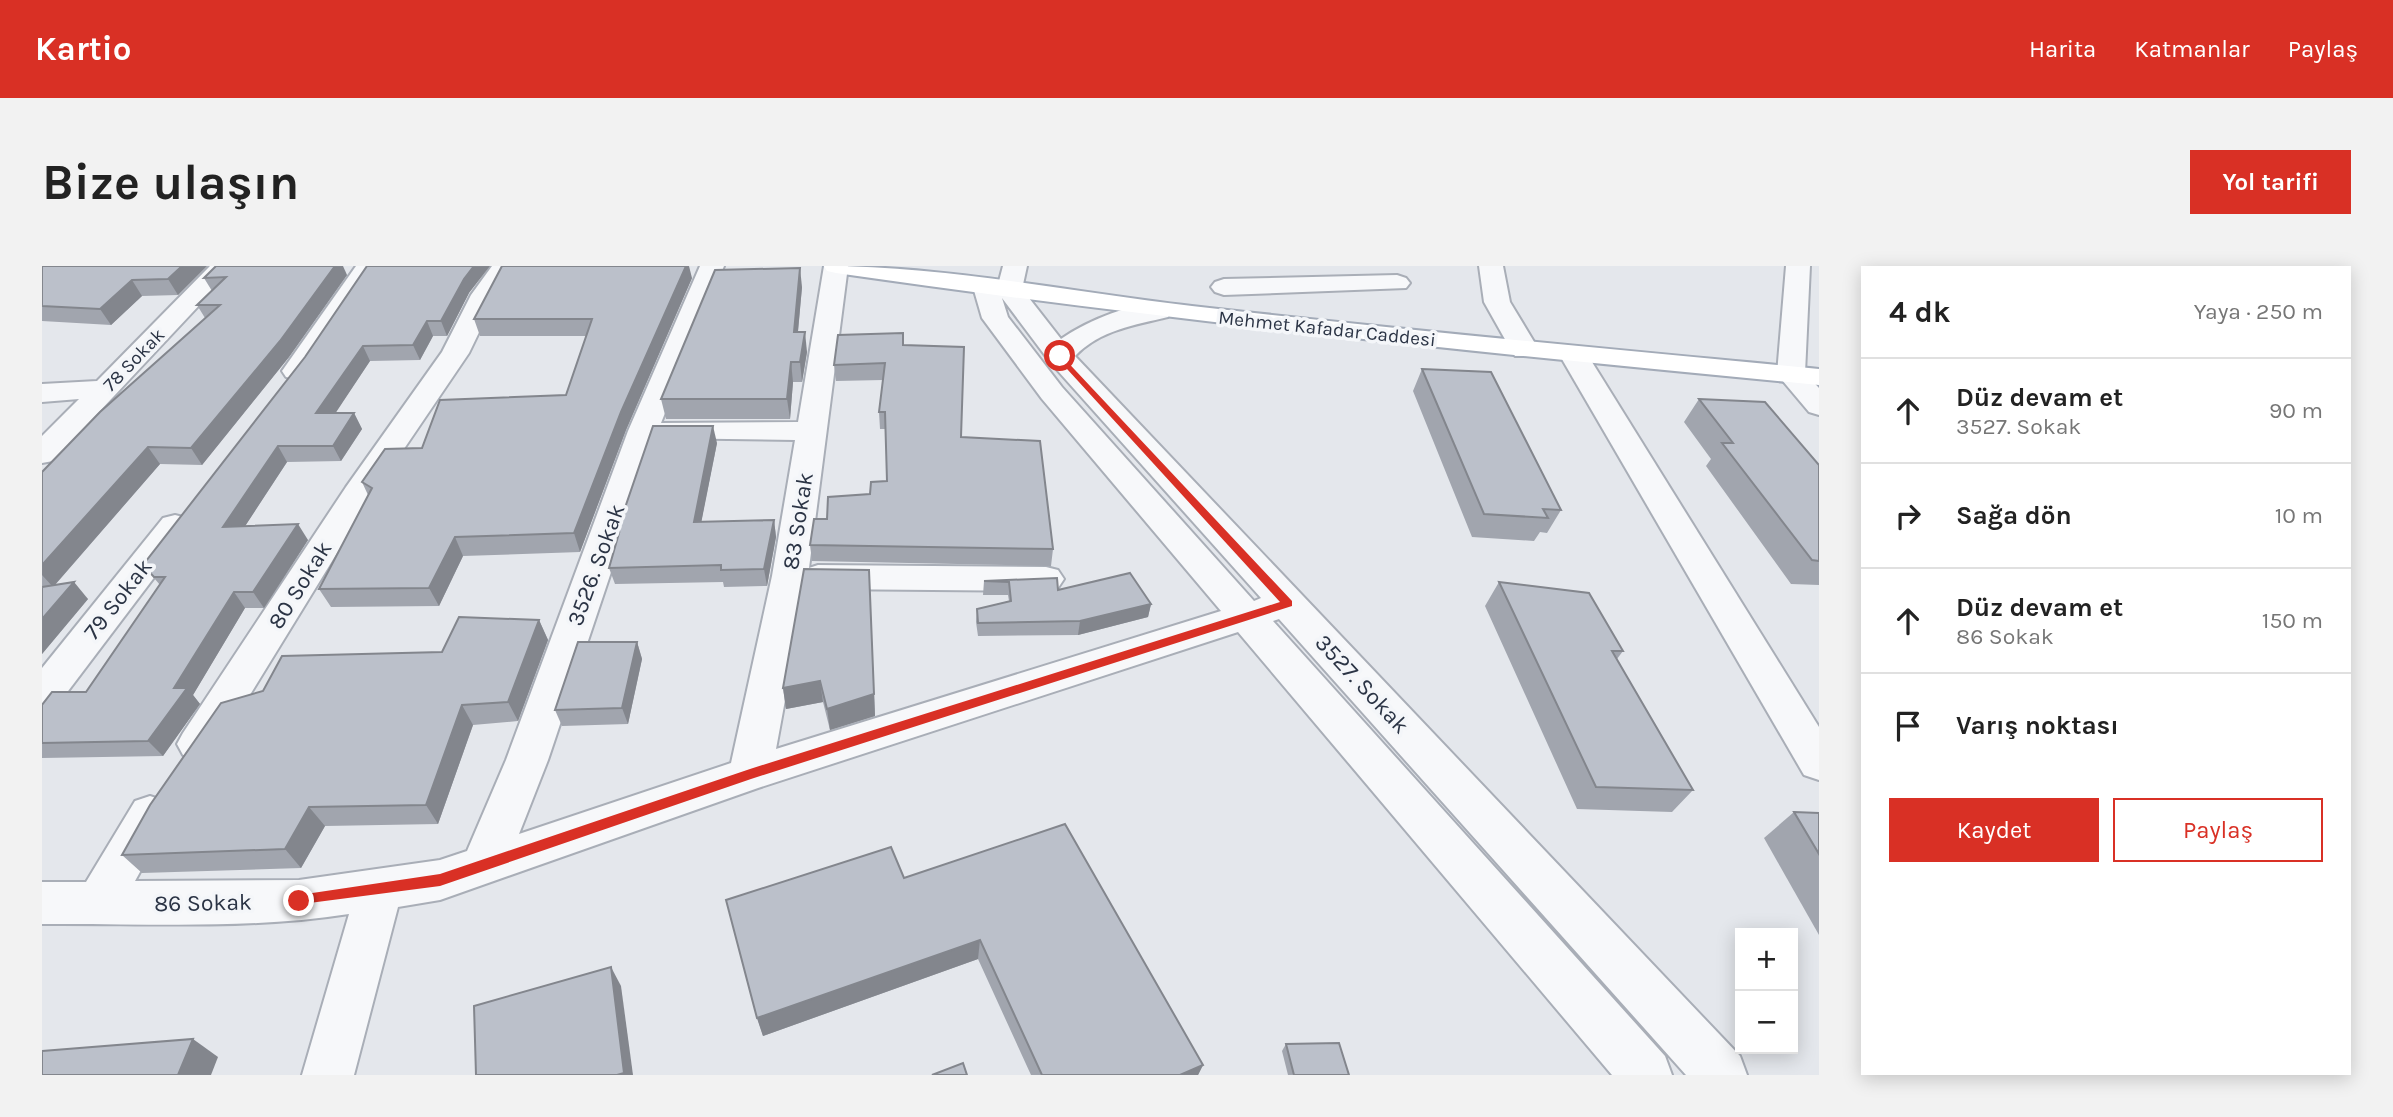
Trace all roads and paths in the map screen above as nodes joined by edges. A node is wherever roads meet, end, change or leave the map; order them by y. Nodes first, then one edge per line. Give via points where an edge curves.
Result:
1 (224, 266) edge
2 (368, 266) edge
3 (504, 266) edge
4 (712, 266) edge
5 (836, 266) edge
6 (1491, 266) edge
7 (1798, 266) edge
8 (1218, 276) edge
9 (1003, 281) edge
10 (1396, 283) dead end
11 (1159, 310) junction
12 (1242, 320) junction
13 (1525, 350) junction
14 (1573, 355) junction
15 (1060, 356) junction
16 (1805, 376) edge
17 (106, 389) junction
18 (42, 393) edge
19 (275, 398) edge
20 (1819, 406) edge
21 (643, 430) junction
22 (812, 431) junction
23 (42, 454) edge
24 (190, 507) edge
25 (790, 576) junction
26 (1046, 579) edge
27 (1288, 603) junction
28 (1244, 617) junction
29 (42, 696) edge
30 (1819, 763) edge
31 (750, 774) junction
32 (484, 865) junction
33 (380, 888) junction
34 (42, 903) edge
35 (97, 905) junction
36 (328, 1075) edge
37 (1646, 1075) edge
38 (1721, 1075) edge

1 - 17 street, 78 Sokak
2 - 19 street
3 - 35 street, 80 Sokak via 455,353 357,494
4 - 21 street, 3526. Sokak
5 - 9 main road, Mehmet Kafadar Caddesi
5 - 22 street, 83 Sokak
6 - 13 street via 1497,302
7 - 16 street
8 - 10 street
8 - 12 street
9 - 11 main road, Mehmet Kafadar Caddesi
9 - 15 street, 3527. Sokak
9 - 28 street, 3527. Sokak via 995,318 1014,346
11 - 12 main road, Mehmet Kafadar Caddesi
11 - 15 street via 1089,333
12 - 13 main road, Mehmet Kafadar Caddesi
13 - 14 main road, Mehmet Kafadar Caddesi
14 - 16 main road, Mehmet Kafadar Caddesi
14 - 30 street
15 - 27 street, 3527. Sokak
16 - 20 street
17 - 18 street
17 - 23 street, 78 Sokak
21 - 22 street
21 - 32 street, 3526. Sokak via 515,792
22 - 25 street, 83 Sokak
24 - 29 street, 79 Sokak
25 - 26 street
25 - 31 street, 83 Sokak
27 - 28 street, 86 Sokak
27 - 38 street, 3527. Sokak
28 - 31 street, 86 Sokak
28 - 37 street, 3527. Sokak
31 - 32 street, 86 Sokak
32 - 33 street, 86 Sokak via 440,880
33 - 35 street, 86 Sokak via 299,901
33 - 36 street
34 - 35 street, 86 Sokak

